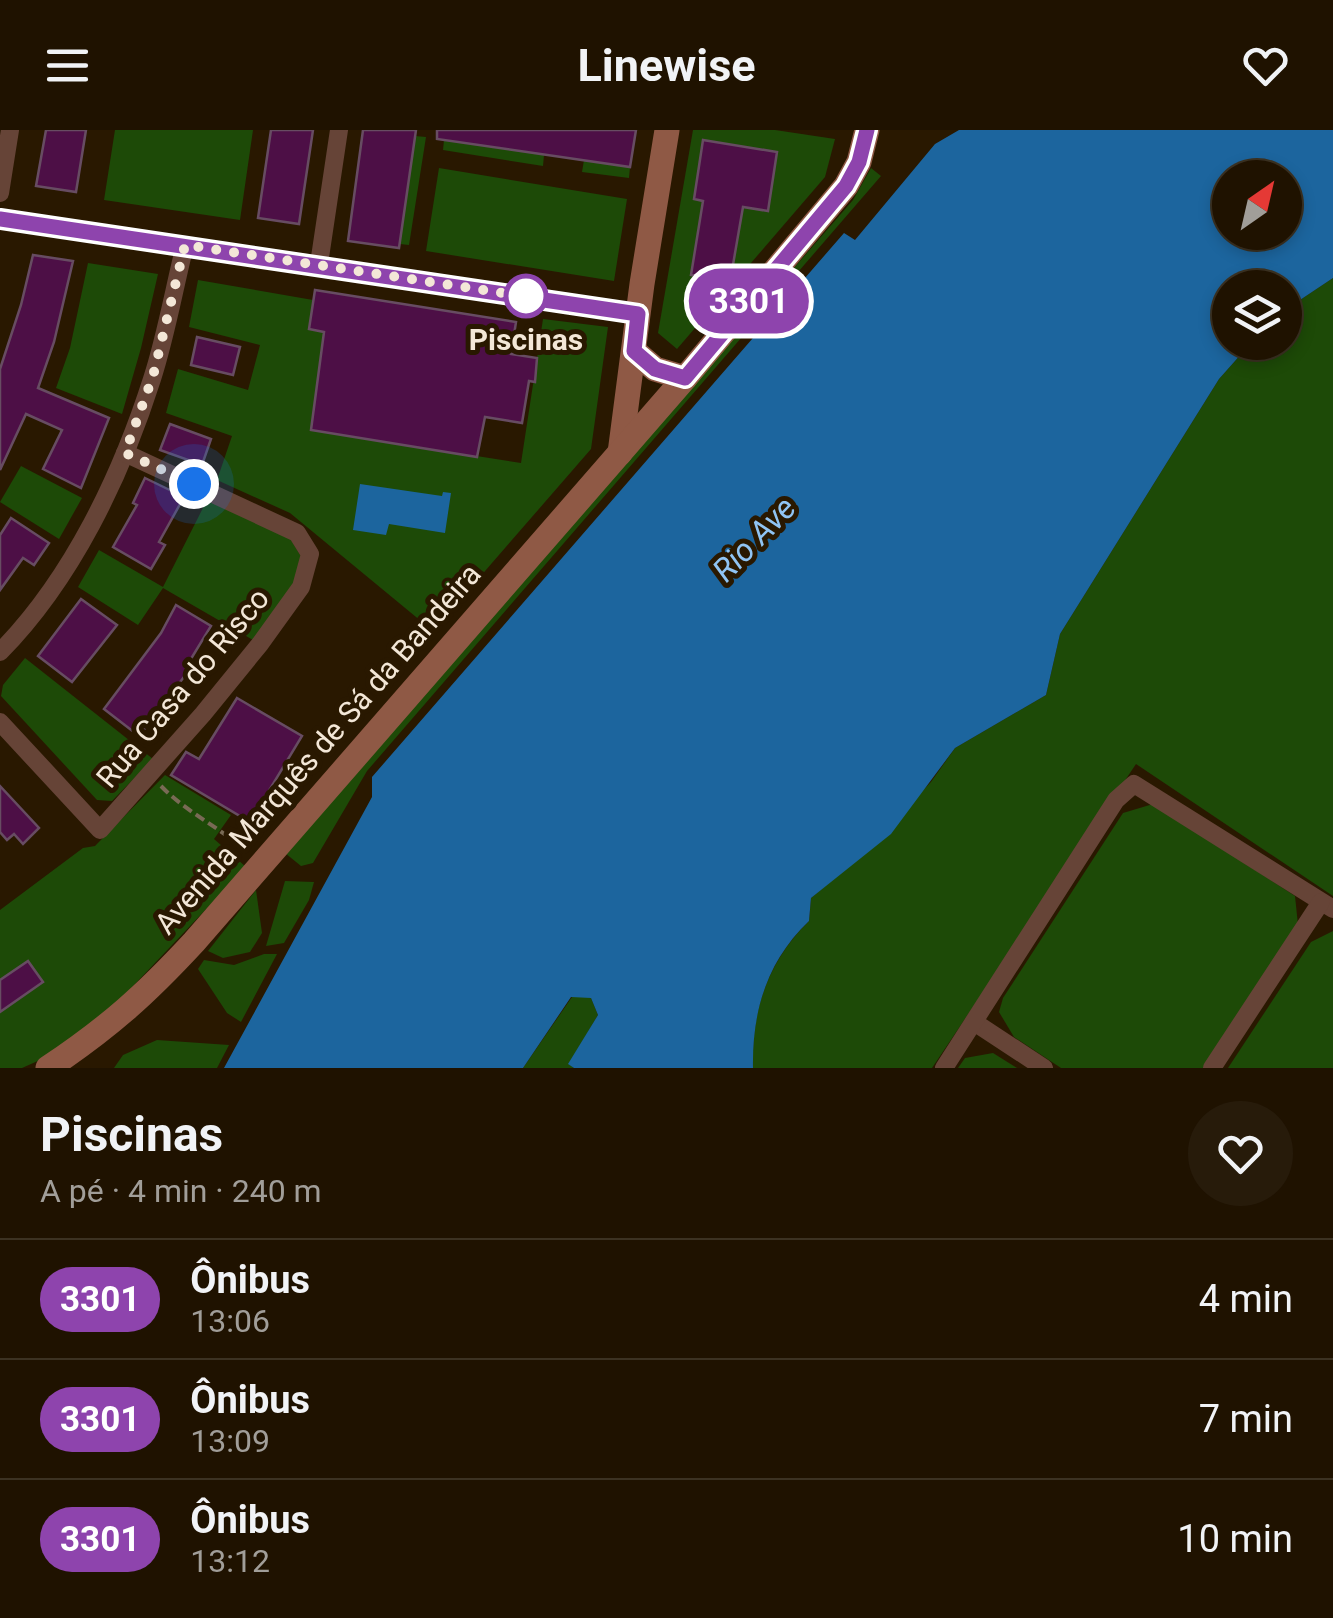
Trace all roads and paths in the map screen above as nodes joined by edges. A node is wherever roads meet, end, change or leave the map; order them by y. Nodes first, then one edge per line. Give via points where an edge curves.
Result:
1 (10, 130) edge
2 (338, 130) edge
3 (667, 130) edge
4 (867, 130) edge
5 (0, 193) edge
6 (0, 218) edge
7 (185, 245) junction
8 (318, 264) junction
9 (638, 314) junction
10 (634, 351) junction
11 (685, 378) junction
12 (125, 453) junction
13 (620, 453) junction
14 (0, 652) edge
15 (0, 722) edge
16 (151, 775) junction
17 (262, 864) junction
18 (1327, 905) edge
19 (974, 1022) junction
20 (48, 1068) edge
21 (944, 1068) edge
22 (1044, 1068) edge
23 (1212, 1068) edge

1 - 5 street
2 - 8 street
3 - 9 main road
4 - 11 main road, Avenida Marquês de Sá da Bandeira via 846,186
6 - 7 street
7 - 8 street
7 - 12 street via 153,376
8 - 9 street
9 - 10 main road
10 - 11 main road via 655,369
10 - 13 main road
11 - 13 main road, Avenida Marquês de Sá da Bandeira
12 - 14 street via 52,588
12 - 16 street, Rua Casa do Risco via 297,533 310,554 301,587
13 - 17 main road, Avenida Marquês de Sá da Bandeira
15 - 16 street, Rua Casa do Risco via 100,830
16 - 17 path via 180,806
17 - 20 main road, Avenida Marquês de Sá da Bandeira via 146,995
18 - 19 street via 1134,784 1116,800
18 - 23 street
19 - 21 street
19 - 22 street

